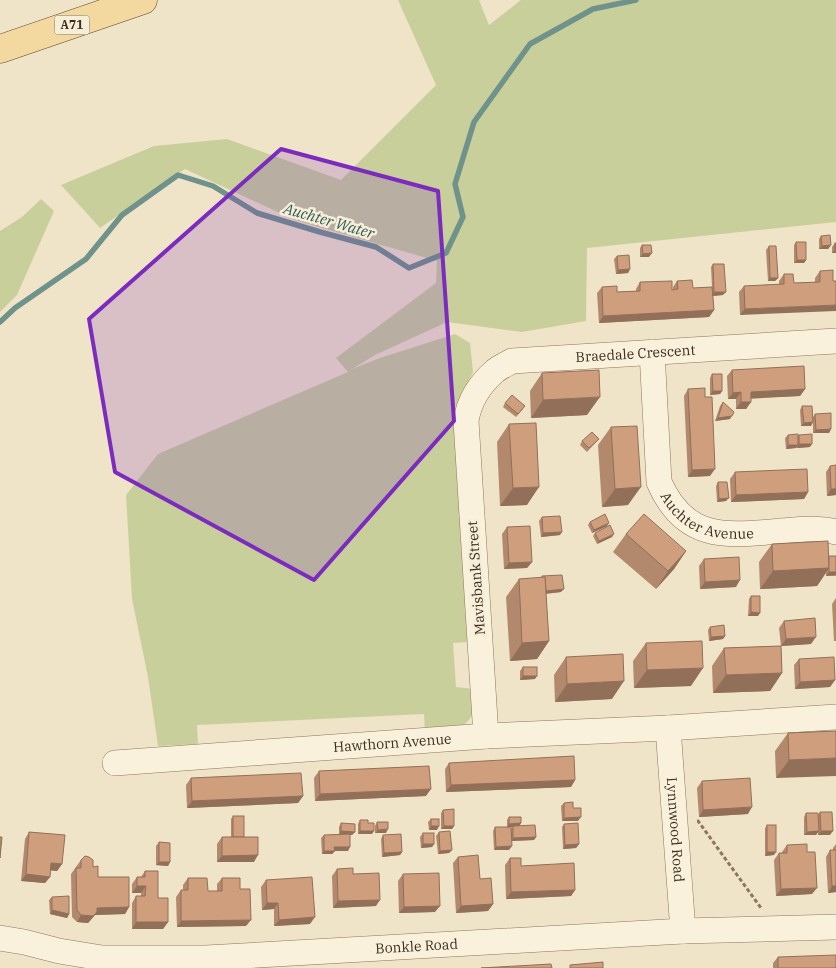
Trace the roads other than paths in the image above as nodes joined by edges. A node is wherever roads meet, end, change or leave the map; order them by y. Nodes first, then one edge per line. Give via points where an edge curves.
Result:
1 (143, 0) edge
2 (0, 49) edge
3 (836, 341) edge
4 (652, 352) junction
5 (466, 421) joint
6 (836, 532) edge
7 (836, 717) edge
8 (668, 728) junction
9 (486, 736) junction
10 (115, 763) dead end
11 (836, 927) edge
12 (683, 931) junction
13 (0, 938) edge
14 (353, 959) edge

1 - 2 main road, A71
3 - 4 street, Braedale Crescent
4 - 5 street, Braedale Crescent via 512,361 496,370 483,384 468,408
4 - 6 street, Auchter Avenue via 659,482 664,495 689,523 711,532 732,534 815,529
5 - 9 street, Mavisbank Street
7 - 8 street
8 - 9 street, Hawthorn Avenue
8 - 12 street, Lynnwood Road
9 - 10 street, Hawthorn Avenue
11 - 12 street, Bonkle Road
12 - 14 street, Bonkle Road
13 - 14 street, Bonkle Road via 102,958

